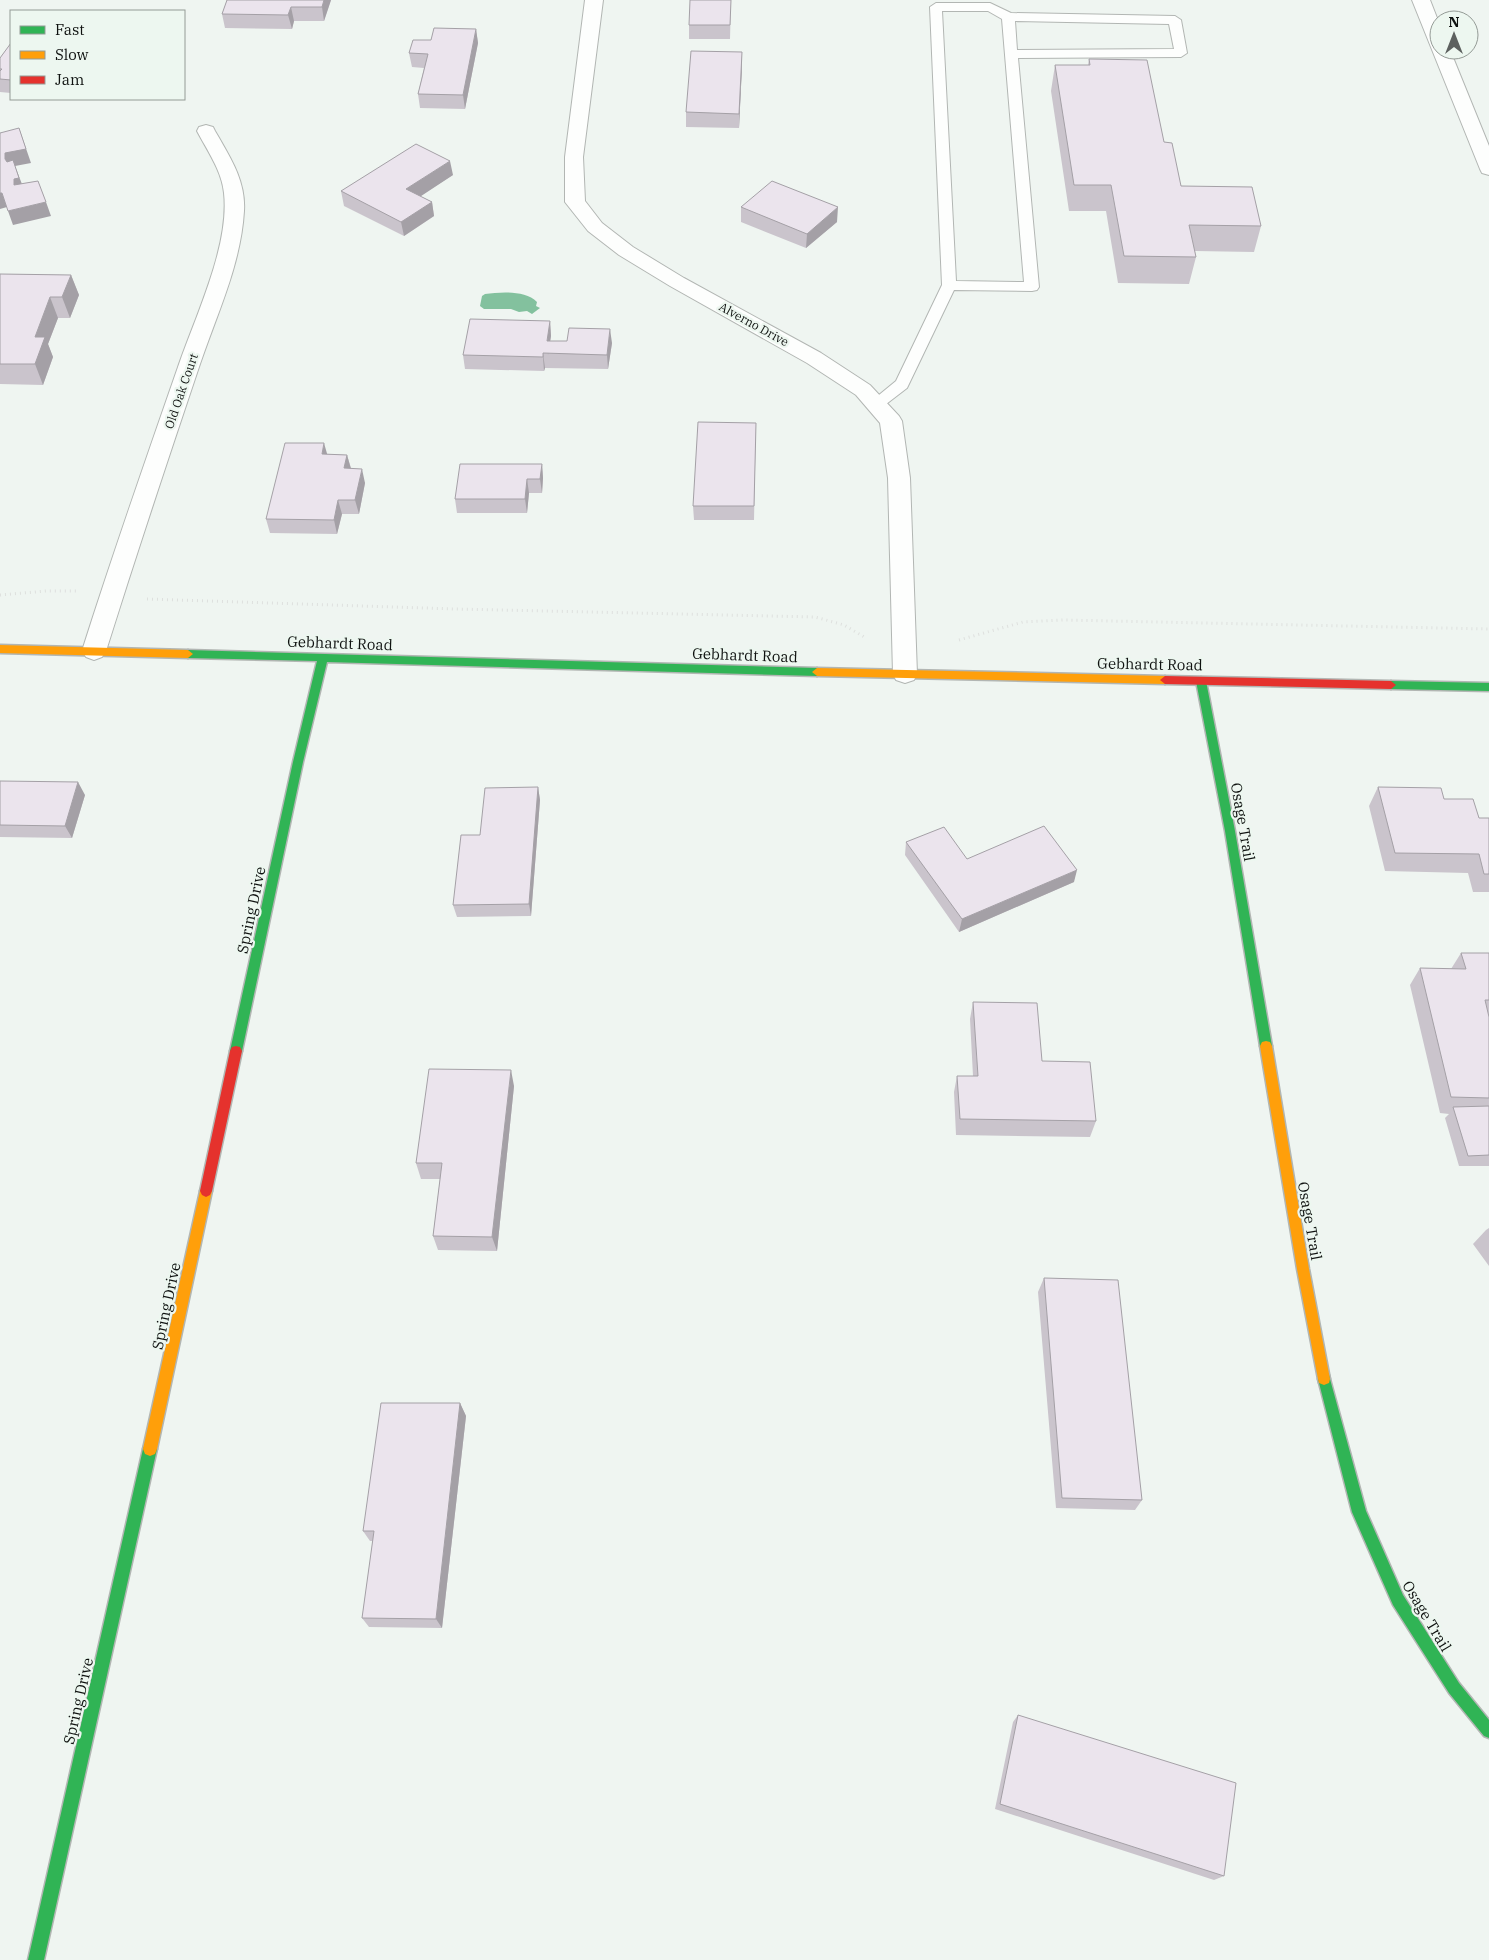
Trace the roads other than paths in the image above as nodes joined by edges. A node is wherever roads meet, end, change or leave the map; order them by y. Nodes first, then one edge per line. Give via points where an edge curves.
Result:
1 (594, 0) edge
2 (1420, 0) edge
3 (1008, 17) junction
4 (1429, 22) edge
5 (1011, 54) junction
6 (1445, 60) edge
7 (206, 131) dead end
8 (1489, 169) edge
9 (949, 285) junction
10 (876, 404) junction
11 (0, 649) edge
12 (94, 651) junction
13 (323, 658) junction
14 (905, 674) junction
15 (1202, 680) junction
16 (1489, 687) edge
17 (1489, 1731) edge
18 (36, 1960) edge

1 - 10 street, Alverno Drive via 574,157 576,202 595,227 626,251 814,358 863,390
2 - 4 street
3 - 5 lane
3 - 5 lane via 1175,20 1181,53
3 - 9 lane via 990,7 936,7
5 - 9 lane via 1032,287
6 - 8 street
7 - 12 street, Old Oak Court via 228,171 234,193 234,224
9 - 10 lane via 902,384
10 - 14 street, Alverno Drive via 891,421 899,478
11 - 12 street, Gebhardt Road
12 - 13 street, Gebhardt Road
13 - 14 street, Gebhardt Road
13 - 18 street, Spring Drive
14 - 15 street, Gebhardt Road
15 - 16 street, Gebhardt Road
15 - 17 street, Osage Trail via 1303,1269 1330,1407 1360,1512 1398,1600 1454,1688

